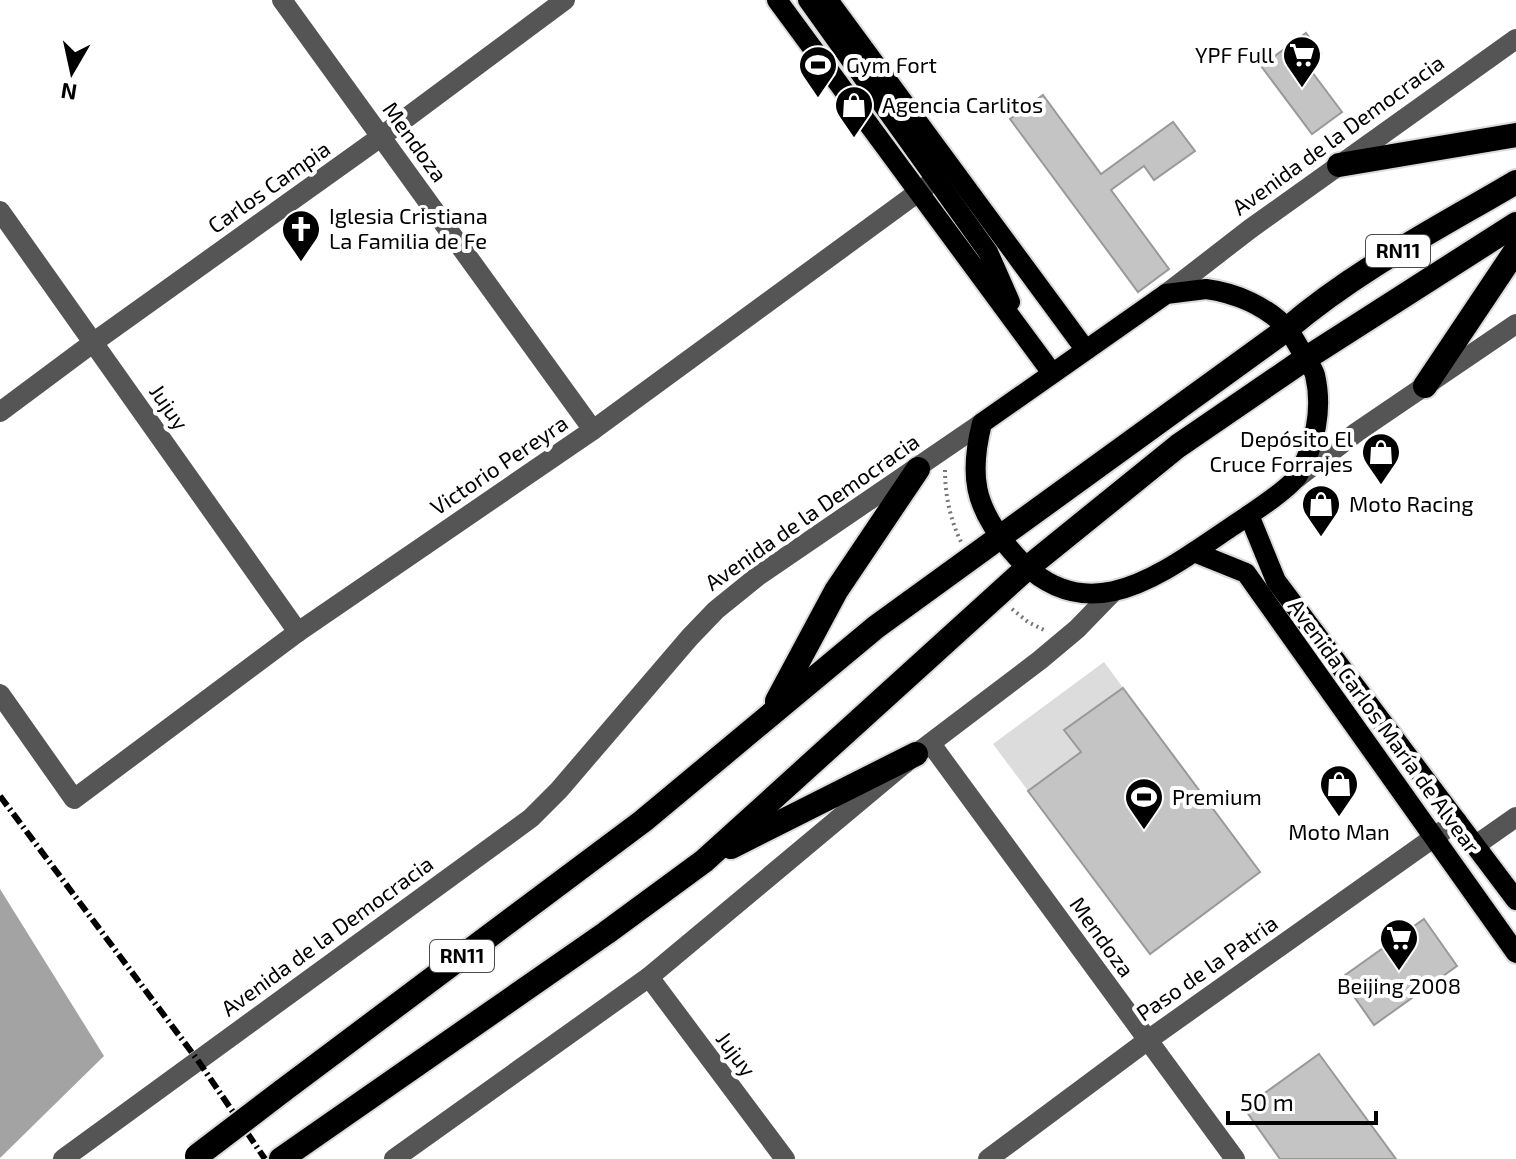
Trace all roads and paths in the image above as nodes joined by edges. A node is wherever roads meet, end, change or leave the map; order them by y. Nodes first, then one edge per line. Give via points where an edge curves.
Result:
1 (282, 0) edge
2 (565, 0) edge
3 (777, 0) edge
4 (808, 0) edge
5 (828, 0) edge
6 (1516, 39) edge
7 (1516, 135) edge
8 (382, 136) junction
9 (1339, 165) junction
10 (944, 174) junction
11 (1516, 182) edge
12 (918, 193) junction
13 (0, 211) edge
14 (1516, 224) edge
15 (1516, 250) edge
16 (988, 252) junction
17 (1166, 294) junction
18 (1063, 319) junction
19 (1516, 324) edge
20 (1287, 329) junction
21 (1026, 335) junction
22 (94, 342) junction
23 (1085, 349) junction
24 (1305, 359) junction
25 (1052, 373) junction
26 (1425, 386) junction
27 (0, 412) edge
28 (982, 423) junction
29 (593, 430) junction
30 (918, 469) junction
31 (1297, 478) junction
32 (1249, 515) junction
33 (1000, 537) junction
34 (1194, 552) junction
35 (1026, 569) junction
36 (1111, 594) junction
37 (298, 632) junction
38 (0, 694) edge
39 (770, 714) junction
40 (924, 749) junction
41 (1516, 817) edge
42 (1457, 821) junction
43 (1434, 837) junction
44 (1476, 845) junction
45 (704, 861) junction
46 (1516, 900) edge
47 (1516, 953) edge
48 (649, 977) junction
49 (1148, 1040) junction
50 (195, 1158) edge
51 (63, 1159) edge
52 (281, 1159) edge
53 (394, 1159) edge
54 (785, 1159) edge
55 (988, 1159) edge
56 (1235, 1159) edge

1 - 8 street, Mendoza
2 - 8 street, Carlos Campia
3 - 12 main road
4 - 10 main road
5 - 10 main road
6 - 9 street, Avenida de la Democracia
7 - 9 highway
8 - 22 street, Carlos Campia
8 - 29 street, Mendoza
9 - 17 street, Avenida de la Democracia
10 - 12 street, Victorio Pereyra
10 - 16 main road
10 - 18 main road
11 - 20 highway, RN11 via 1374,265
12 - 21 main road
12 - 29 street, Victorio Pereyra
13 - 22 street, Jujuy
14 - 24 highway, RN11
15 - 26 highway
16 - 18 main road
16 - 21 main road
17 - 20 main road via 1228,292
17 - 23 main road, Avenida de la Democracia
18 - 23 main road
19 - 26 street
20 - 24 main road
20 - 33 highway, RN11
21 - 25 main road
22 - 27 street, Carlos Campia
22 - 37 street, Jujuy
23 - 25 main road, Avenida de la Democracia
24 - 31 main road via 1314,373 1317,426
24 - 35 highway, RN11 via 1178,446
25 - 28 main road, Avenida de la Democracia
26 - 31 street
28 - 30 street, Avenida de la Democracia
28 - 33 main road via 975,482
29 - 37 street, Victorio Pereyra
30 - 39 highway via 836,591
30 - 51 street, Avenida de la Democracia via 716,610 531,818
31 - 32 main road
32 - 34 main road
32 - 42 main road, Avenida Carlos María de Alvear via 1276,581
33 - 35 main road
33 - 39 highway, RN11 via 876,627
34 - 36 main road via 1156,577
34 - 43 main road, Avenida Carlos María de Alvear via 1246,573
35 - 36 main road via 1071,591
35 - 45 highway, RN11
36 - 40 street via 1040,660
37 - 38 street, Victorio Pereyra via 74,799
39 - 50 highway, RN11, bridge via 643,821
40 - 45 highway
40 - 48 street
40 - 49 street, Mendoza
41 - 44 street
42 - 43 street, Paso de la Patria
42 - 44 main road, Avenida Carlos María de Alvear
43 - 47 main road, Avenida Carlos María de Alvear
43 - 49 street, Paso de la Patria
44 - 46 main road, Avenida Carlos María de Alvear
45 - 52 highway, RN11
48 - 53 street
48 - 54 street, Jujuy
49 - 55 street, Paso de la Patria
49 - 56 street, Mendoza

